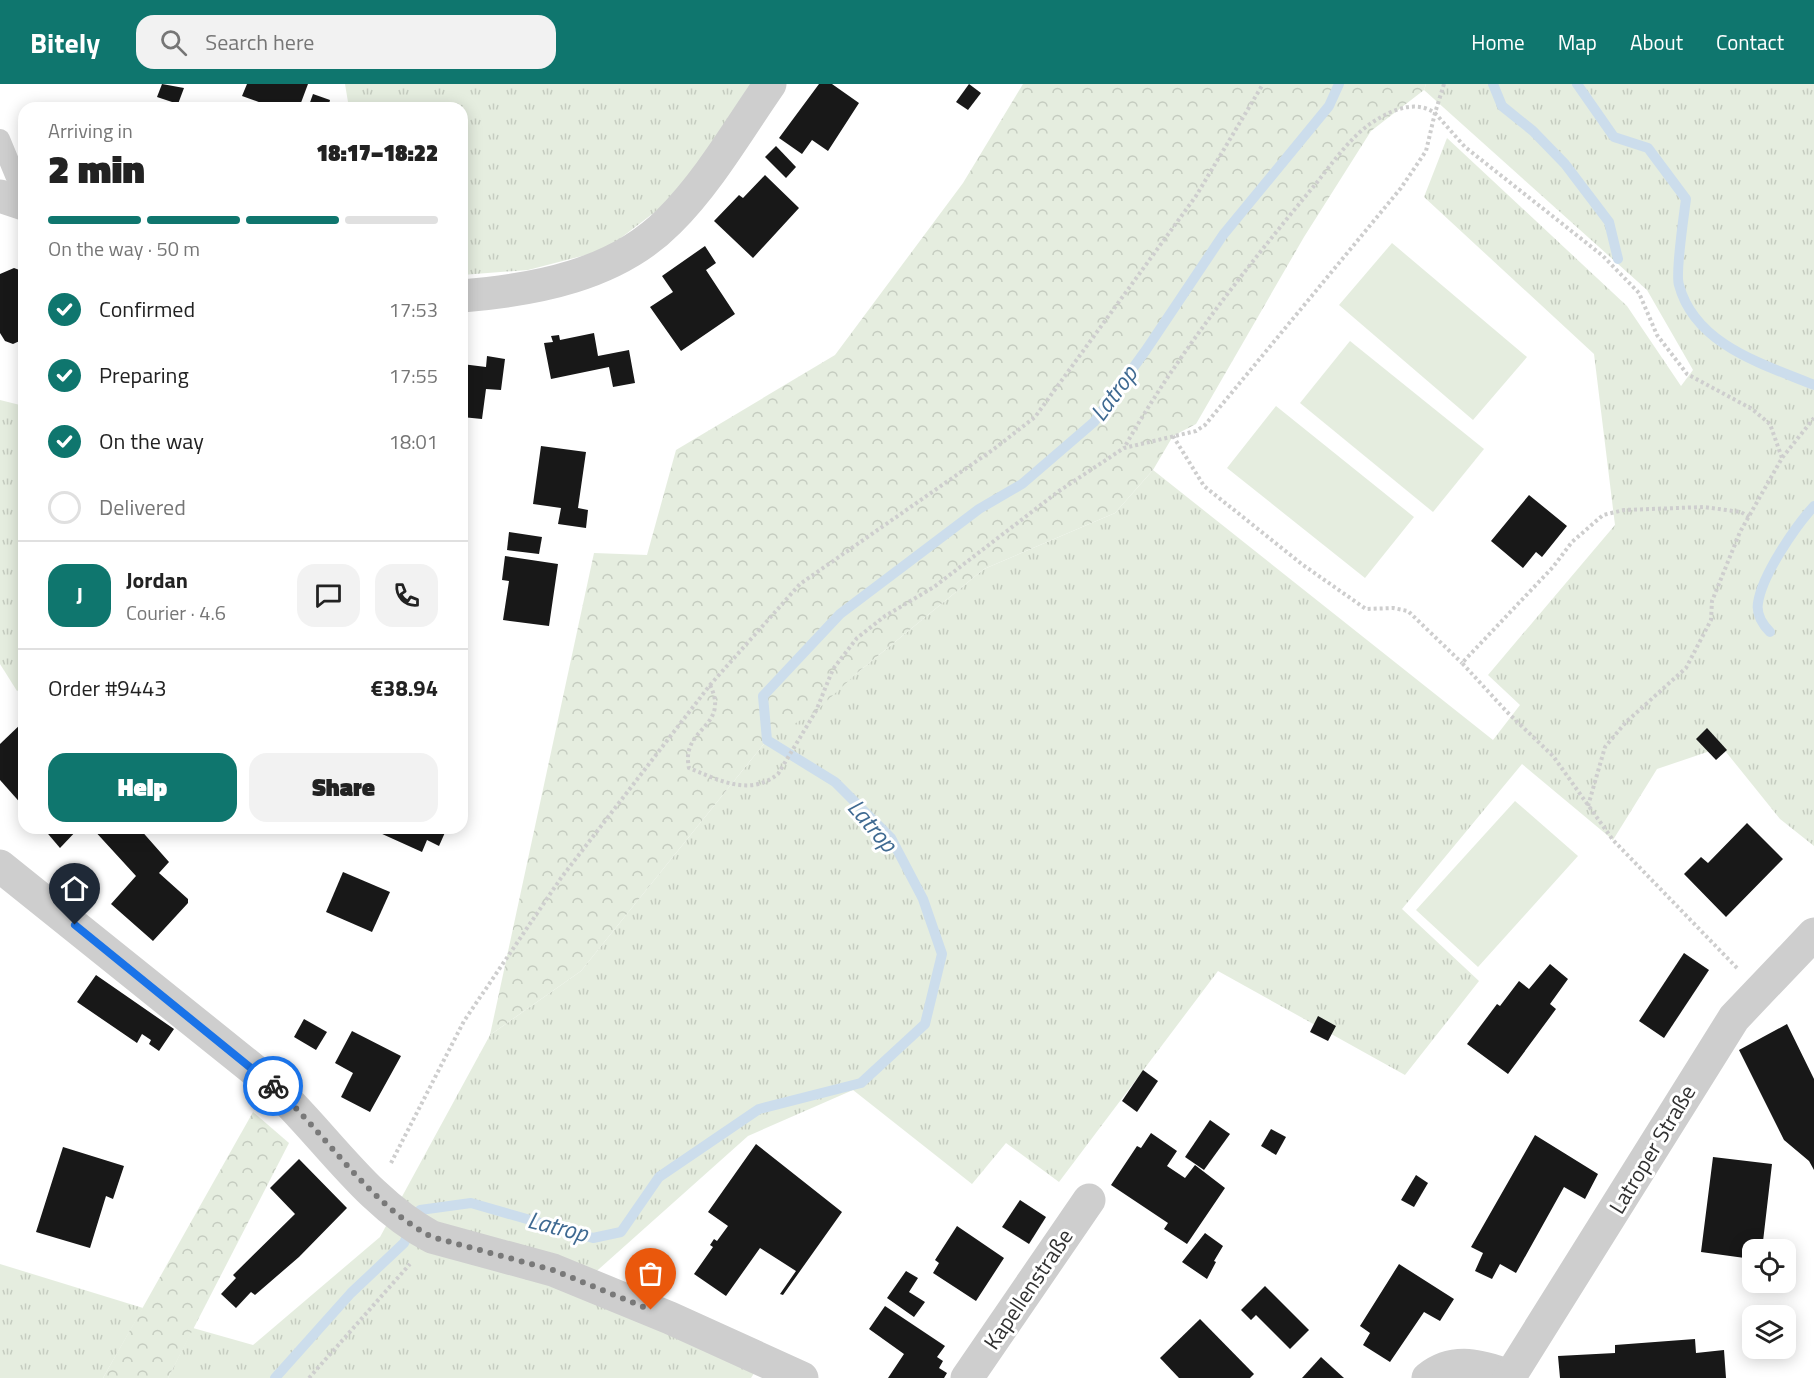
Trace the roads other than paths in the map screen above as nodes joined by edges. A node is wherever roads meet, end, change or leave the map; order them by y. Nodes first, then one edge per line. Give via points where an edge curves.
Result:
1 (770, 84) edge
2 (0, 139) edge
3 (18, 182) edge
4 (0, 196) edge
5 (18, 202) edge
6 (468, 295) edge
7 (0, 866) edge
8 (1814, 934) edge
9 (1089, 1200) dead end
10 (1509, 1377) edge
11 (802, 1378) edge
12 (967, 1378) edge
13 (1428, 1378) edge

1 - 6 street via 691,197 641,245 601,267 572,277
2 - 3 lane
4 - 5 street
7 - 11 street via 264,1078 381,1199 427,1234 553,1270
8 - 10 street, Latroper Straße via 1734,1018
9 - 12 street, Kapellenstraße
10 - 13 street via 1478,1364 1467,1364

